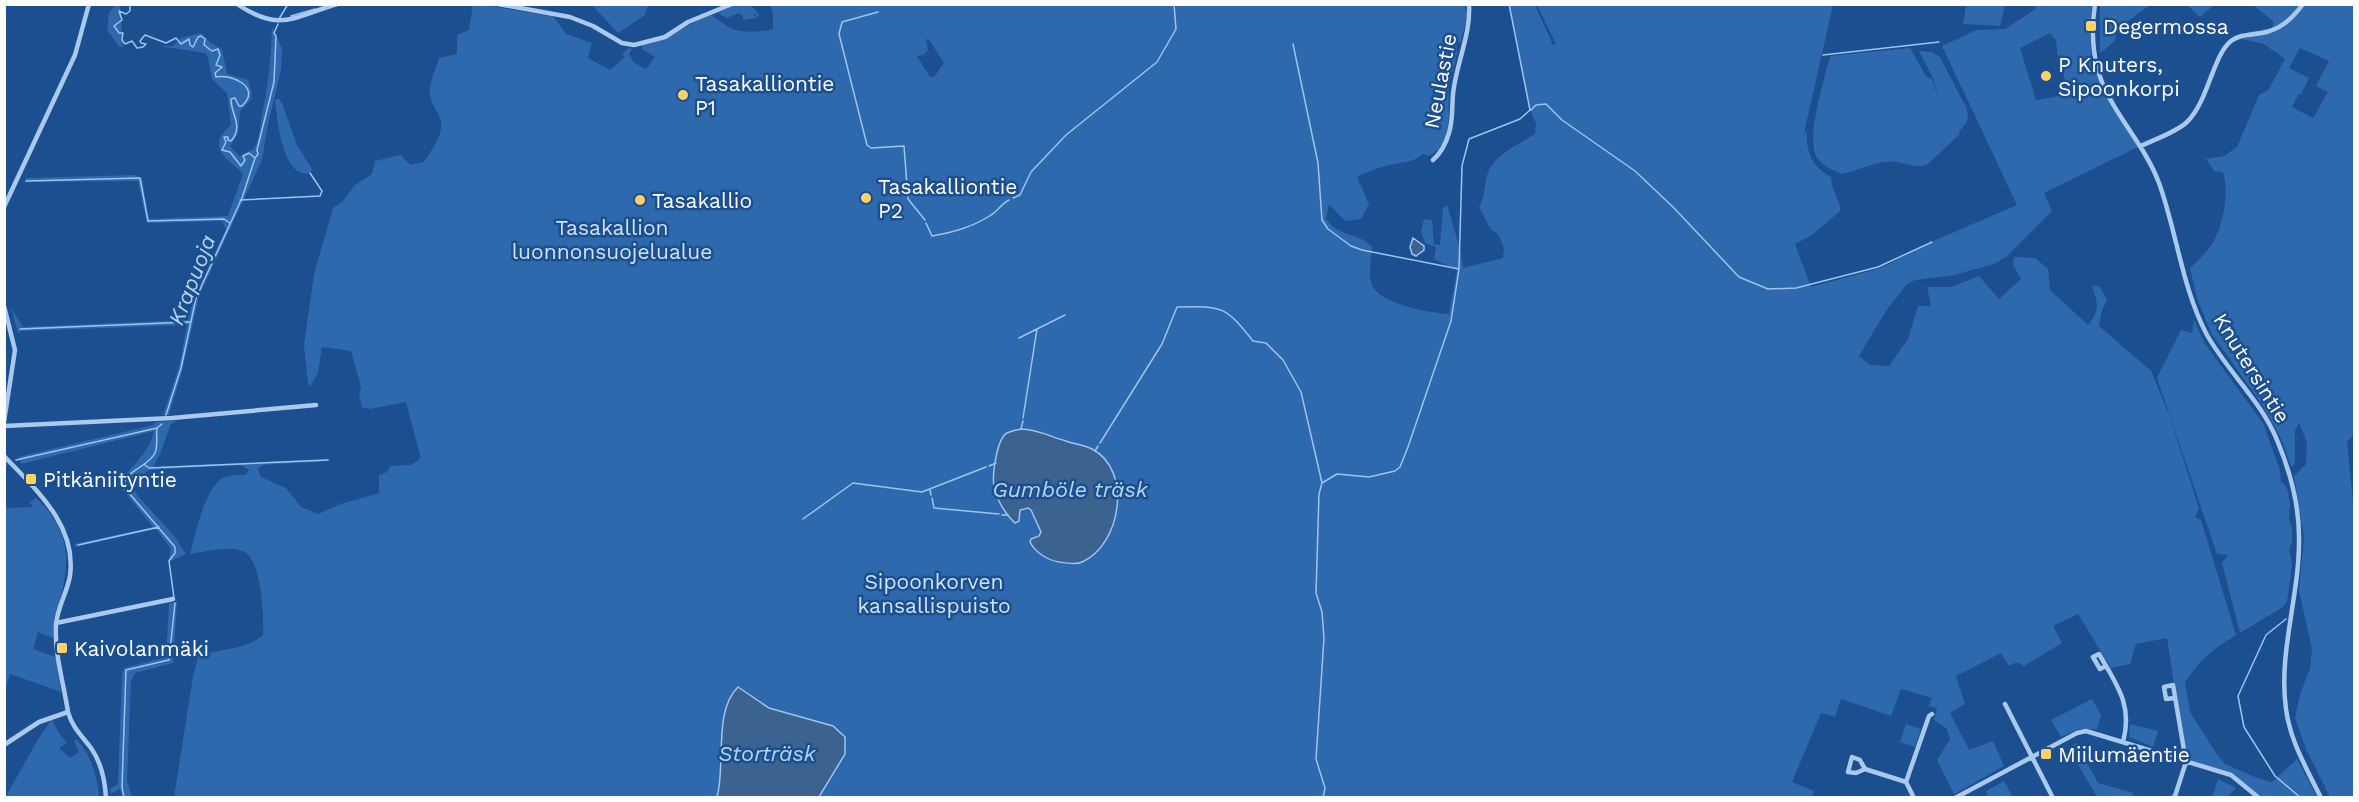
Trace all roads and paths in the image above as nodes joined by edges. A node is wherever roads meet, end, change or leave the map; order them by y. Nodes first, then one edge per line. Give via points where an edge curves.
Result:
1 (237, 4) edge
2 (337, 4) edge
3 (498, 4) edge
4 (732, 4) edge
5 (1469, 4) edge
6 (2095, 4) edge
7 (2303, 4) edge
8 (87, 5) edge
9 (2141, 146) junction
10 (1433, 160) dead end
11 (4, 207) edge
12 (4, 306) edge
13 (316, 405) dead end
14 (4, 424) edge
15 (4, 456) edge
16 (173, 599) dead end
17 (56, 623) junction
18 (2106, 666) dead end
19 (2175, 698) dead end
20 (2005, 704) dead end
21 (68, 712) junction
22 (1932, 714) dead end
23 (2123, 742) junction
24 (4, 745) edge
25 (2032, 757) junction
26 (2186, 762) junction
27 (1865, 769) dead end
28 (1906, 782) junction
29 (2175, 797) edge
30 (106, 798) edge
31 (1914, 798) edge
32 (1955, 798) edge
33 (2053, 798) edge
34 (2259, 798) edge
35 (2321, 798) edge

1 - 2 street via 273,22
3 - 4 street via 570,17 634,45 665,38 688,22
5 - 10 street, Neulastie via 1453,89 1452,122 1446,142
6 - 9 street, Knutersintie via 2092,33 2096,65 2109,97
7 - 9 street via 2279,27 2229,42 2189,120
8 - 11 street via 75,55
9 - 35 street, Knutersintie via 2162,192 2192,298 2207,335 2257,403 2277,438 2292,482 2299,537 2284,696 2293,739
12 - 14 street via 15,350
13 - 14 street via 179,418
15 - 17 street via 56,516 67,538 70,572
16 - 17 street
17 - 21 street
18 - 23 street via 2127,711
19 - 26 street
20 - 25 street
21 - 24 street via 39,722
21 - 30 street via 96,757 104,776
22 - 28 street
23 - 25 street via 2082,732
23 - 26 street
25 - 32 street
25 - 33 street
26 - 29 street
26 - 34 street via 2231,775
27 - 28 street
28 - 31 street

